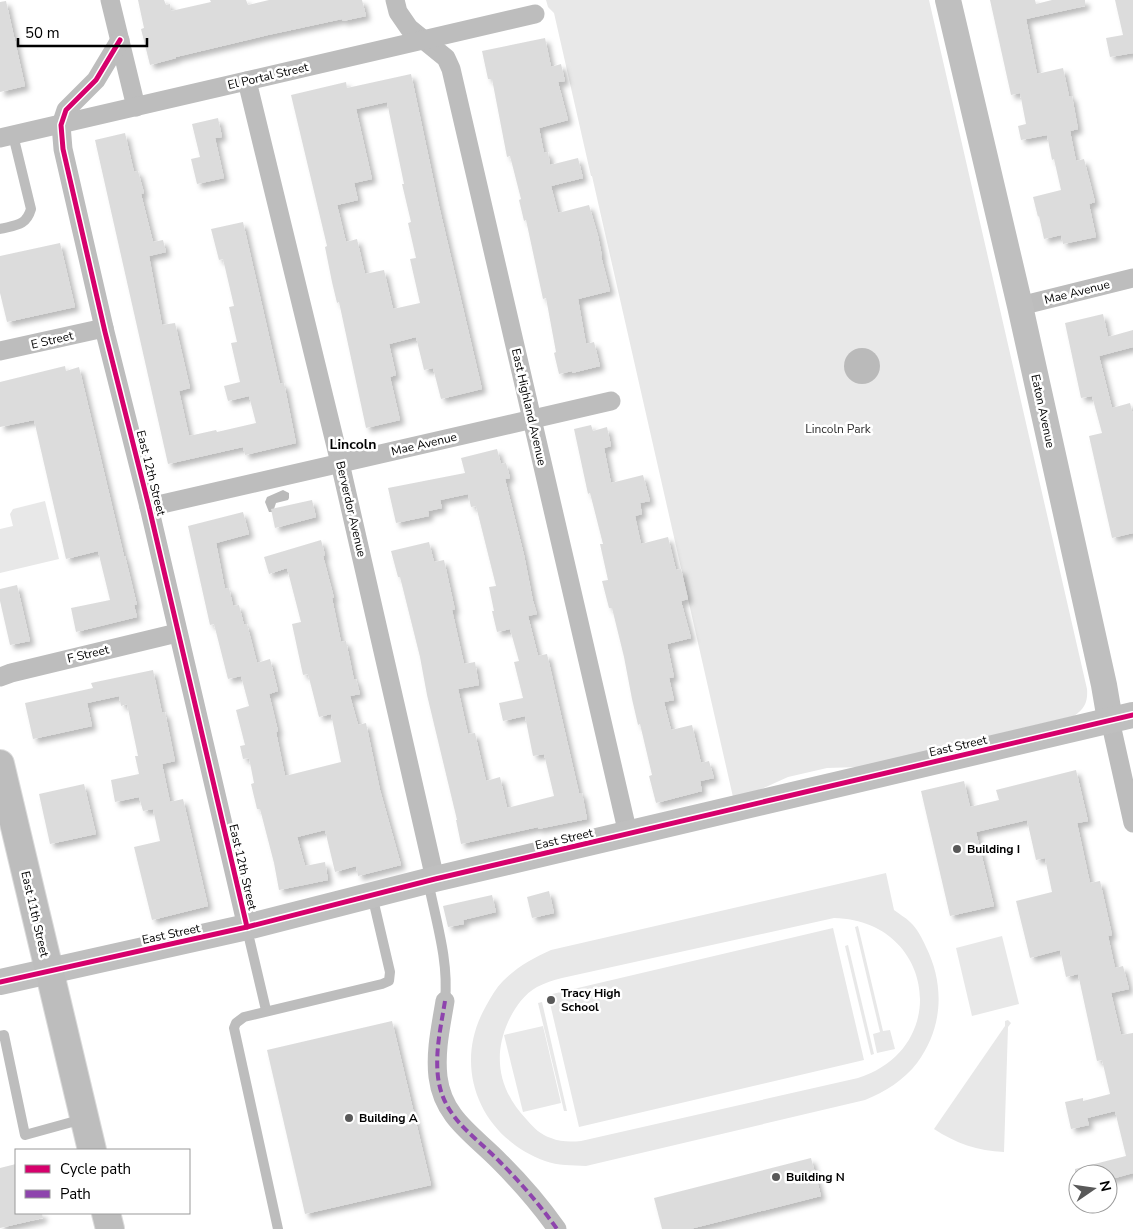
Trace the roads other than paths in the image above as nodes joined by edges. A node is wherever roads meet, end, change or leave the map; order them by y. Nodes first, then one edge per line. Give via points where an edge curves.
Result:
1 (110, 0) edge
2 (395, 0) edge
3 (948, 0) edge
4 (535, 14) dead end
5 (424, 39) junction
6 (120, 40) junction
7 (247, 81) junction
8 (136, 107) junction
9 (61, 125) junction
10 (7, 136) edge
11 (0, 229) edge
12 (1133, 278) edge
13 (1020, 306) junction
14 (104, 328) junction
15 (0, 351) edge
16 (611, 401) dead end
17 (531, 419) junction
18 (340, 464) junction
19 (149, 507) junction
20 (177, 633) junction
21 (0, 677) edge
22 (1122, 718) edge
23 (0, 764) edge
24 (1133, 823) edge
25 (628, 834) junction
26 (432, 880) junction
27 (372, 895) junction
28 (247, 927) junction
29 (48, 971) junction
30 (0, 982) edge
31 (445, 1001) joint
32 (266, 1010) junction
33 (0, 1036) edge
34 (84, 1119) junction
35 (92, 1149) edge
36 (106, 1214) edge
37 (110, 1229) edge
38 (278, 1229) edge
39 (558, 1229) edge

1 - 6 street
2 - 5 street, East Highland Avenue via 398,12 409,28
3 - 13 street, Eaton Avenue
4 - 5 street, El Portal Street
5 - 7 street, El Portal Street
5 - 17 street, East Highland Avenue via 446,58 451,69
6 - 8 street
6 - 9 street via 96,80 66,110
7 - 8 street, El Portal Street
7 - 18 street, Berverdor Avenue
8 - 9 street, El Portal Street
9 - 10 street, El Portal Street
9 - 14 street, East 12th Street via 63,149
10 - 11 lane via 31,208 28,219
12 - 13 street, Mae Avenue
13 - 22 street, Eaton Avenue via 1104,685
14 - 15 street, E Street
14 - 19 street, East 12th Street
16 - 17 street, Mae Avenue
17 - 18 street, Mae Avenue
17 - 25 street, East Highland Avenue
18 - 19 street, Mae Avenue
18 - 26 street, Berverdor Avenue
19 - 20 street, East 12th Street
20 - 21 street, F Street
20 - 28 street, East 12th Street
22 - 24 street, Eaton Avenue
22 - 25 street, East Street
23 - 29 main road, East 11th Street
25 - 26 street, East Street
26 - 27 street, East Street
26 - 31 lane via 445,965
27 - 28 street, East Street
27 - 32 lane via 390,976 386,983
28 - 29 street, East Street
28 - 32 lane
29 - 30 street, East Street
29 - 34 main road, East 11th Street
31 - 39 street via 437,1061 442,1094 461,1127 519,1181
32 - 38 lane via 239,1020 234,1033
33 - 34 lane via 4,1035 25,1135
34 - 35 main road, East 11th Street
36 - 37 main road

